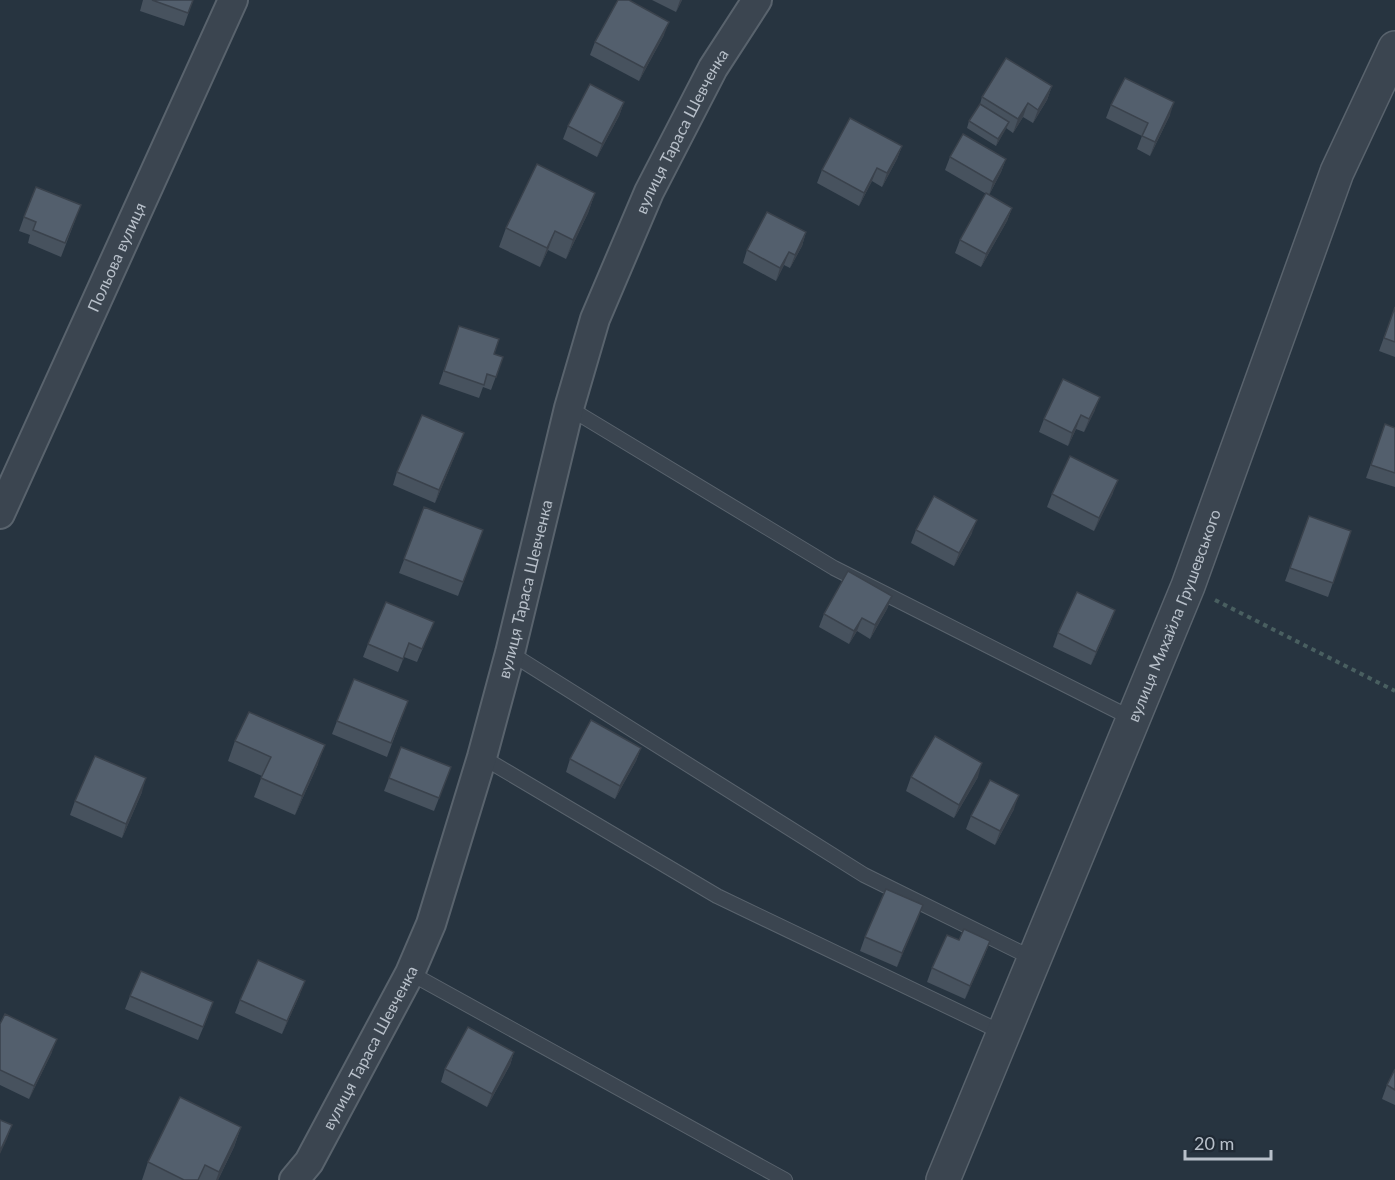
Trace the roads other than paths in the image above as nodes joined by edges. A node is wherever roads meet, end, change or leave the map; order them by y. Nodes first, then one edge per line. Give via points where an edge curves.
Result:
1 (233, 0) edge
2 (757, 0) edge
3 (1395, 48) edge
4 (569, 408) junction
5 (0, 514) edge
6 (510, 653) junction
7 (1133, 719) junction
8 (482, 757) junction
9 (1034, 959) junction
10 (410, 973) junction
11 (1003, 1033) junction
12 (294, 1180) edge
13 (785, 1180) edge
14 (943, 1180) edge

1 - 5 street, Польова вулиця
2 - 4 street, вулиця Тараса Шевченка via 712,68 649,192 595,320
3 - 7 street, вулиця Михайла Грушевського via 1337,172 1188,586
4 - 6 street, вулиця Тараса Шевченка
4 - 7 lane via 834,568
6 - 8 street, вулиця Тараса Шевченка
6 - 9 lane via 864,875
7 - 9 street, вулиця Михайла Грушевського
8 - 10 street, вулиця Тараса Шевченка via 431,924
8 - 11 lane via 717,896
9 - 11 street, вулиця Михайла Грушевського
10 - 12 street, вулиця Тараса Шевченка via 309,1162
10 - 13 lane
11 - 14 street, вулиця Михайла Грушевського

